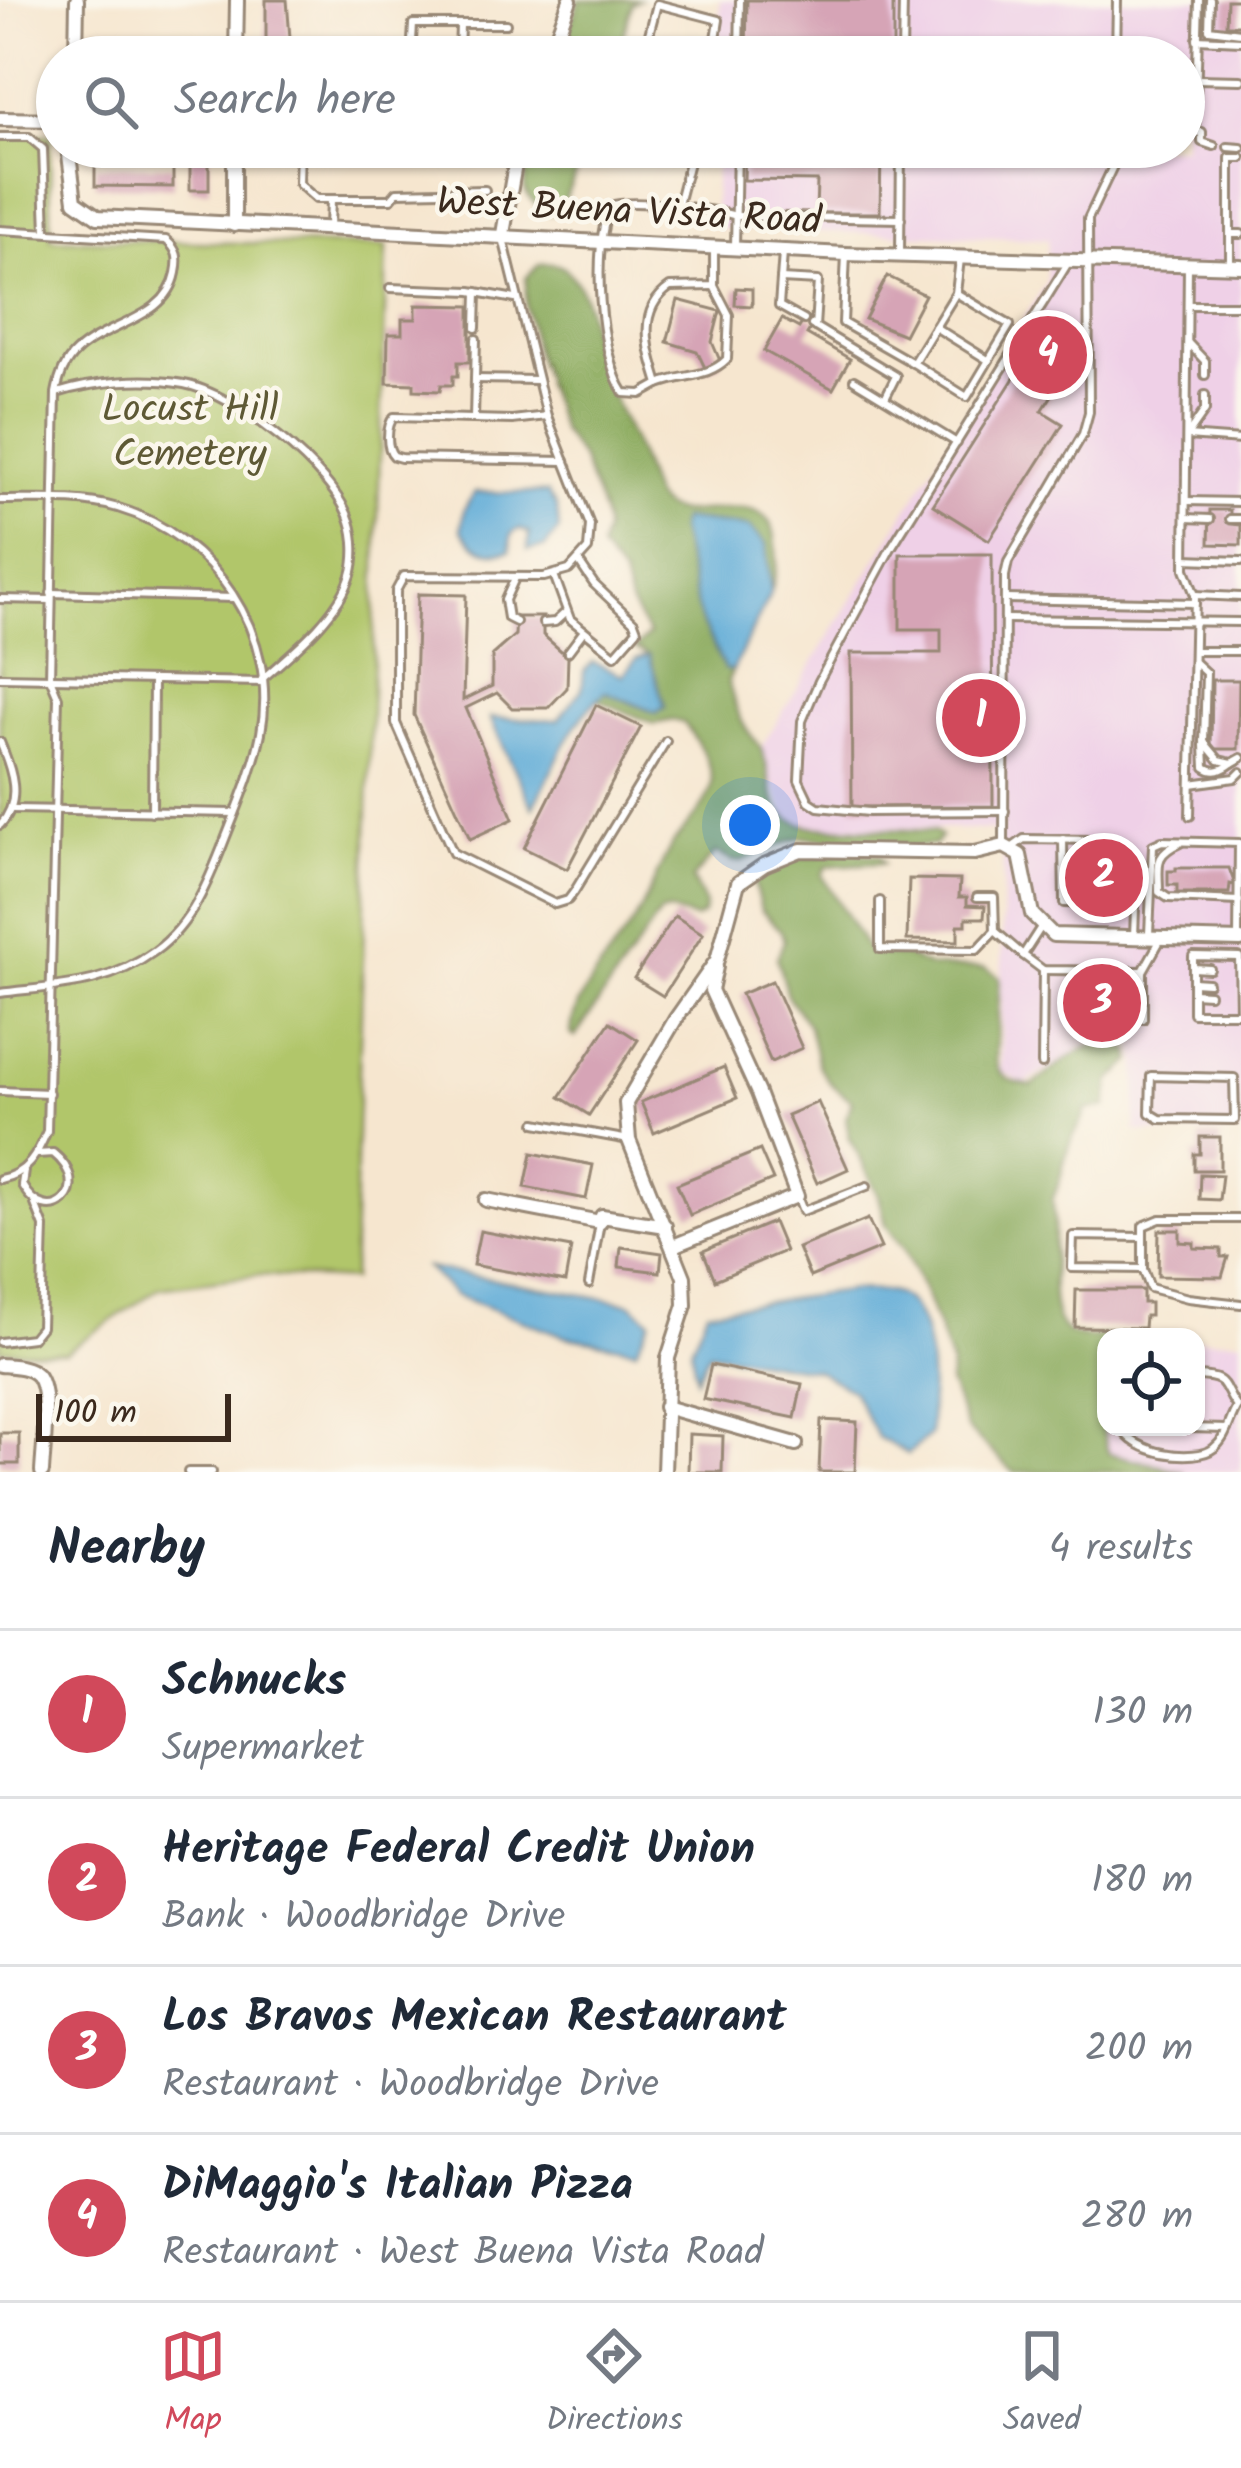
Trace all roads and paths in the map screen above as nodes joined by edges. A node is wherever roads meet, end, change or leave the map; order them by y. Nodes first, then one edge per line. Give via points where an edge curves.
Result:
1 (77, 0) edge
2 (237, 0) edge
3 (570, 0) edge
4 (740, 0) edge
5 (903, 0) edge
6 (1117, 0) edge
7 (1198, 0) edge
8 (1210, 0) edge
9 (506, 24) dead end
10 (460, 25) junction
11 (76, 36) edge
12 (236, 36) edge
13 (412, 36) edge
14 (460, 36) edge
15 (557, 36) edge
16 (649, 36) edge
17 (716, 36) edge
18 (739, 36) edge
19 (902, 36) edge
20 (1116, 36) edge
21 (1197, 36) edge
22 (1241, 37) edge
23 (1205, 39) edge
24 (1205, 79) edge
25 (1241, 80) edge
26 (0, 119) edge
27 (36, 120) edge
28 (0, 137) edge
29 (36, 143) edge
30 (1205, 143) edge
31 (1214, 146) dead end
32 (1228, 147) dead end
33 (1241, 148) edge
34 (1241, 158) edge
35 (44, 168) edge
36 (70, 168) edge
37 (235, 168) edge
38 (299, 168) edge
39 (514, 168) edge
40 (687, 168) edge
41 (737, 168) edge
42 (902, 168) edge
43 (1112, 168) edge
44 (1234, 188) edge
45 (485, 190) dead end
46 (331, 200) junction
47 (677, 208) junction
48 (736, 216) junction
49 (901, 219) junction
50 (234, 225) junction
51 (0, 230) edge
52 (330, 230) junction
53 (46, 232) junction
54 (503, 234) junction
55 (1230, 234) junction
56 (1241, 234) edge
57 (603, 240) junction
58 (714, 246) junction
59 (735, 247) junction
60 (783, 250) junction
61 (846, 254) junction
62 (900, 256) junction
63 (959, 259) junction
64 (1068, 263) junction
65 (1085, 263) junction
66 (1188, 265) junction
67 (1236, 266) edge
68 (781, 279) junction
69 (714, 286) junction
70 (390, 288) dead end
71 (477, 292) junction
72 (956, 293) junction
73 (515, 299) junction
74 (1188, 305) junction
75 (1241, 305) edge
76 (804, 320) dead end
77 (1028, 326) junction
78 (935, 327) junction
79 (476, 328) dead end
80 (476, 339) dead end
81 (1054, 340) dead end
82 (1188, 343) junction
83 (1065, 345) dead end
84 (1088, 357) junction
85 (989, 360) junction
86 (913, 362) junction
87 (1205, 375) dead end
88 (475, 379) junction
89 (536, 380) junction
90 (854, 380) dead end
91 (659, 384) junction
92 (56, 393) junction
93 (1205, 395) dead end
94 (886, 398) junction
95 (547, 416) junction
96 (474, 419) junction
97 (1186, 436) junction
98 (1241, 440) edge
99 (957, 443) junction
100 (565, 461) junction
101 (0, 500) edge
102 (51, 500) junction
103 (1186, 501) junction
104 (1241, 502) edge
105 (1186, 518) junction
106 (1210, 519) dead end
107 (1230, 519) dead end
108 (1241, 519) edge
109 (1185, 559) junction
110 (1241, 561) edge
111 (579, 562) junction
112 (554, 575) junction
113 (515, 578) junction
114 (51, 597) junction
115 (1241, 597) edge
116 (0, 598) edge
117 (236, 598) junction
118 (1005, 599) junction
119 (1195, 599) junction
120 (567, 611) junction
121 (1005, 619) junction
122 (1194, 621) junction
123 (516, 622) dead end
124 (1241, 622) edge
125 (543, 623) dead end
126 (584, 632) junction
127 (1195, 651) junction
128 (1241, 651) edge
129 (568, 652) dead end
130 (1194, 662) junction
131 (0, 676) edge
132 (50, 678) junction
133 (153, 680) junction
134 (262, 680) junction
135 (666, 741) dead end
136 (0, 742) edge
137 (1204, 742) junction
138 (1241, 758) edge
139 (1232, 763) junction
140 (1241, 772) edge
141 (1191, 784) junction
142 (13, 809) junction
143 (56, 810) junction
144 (1004, 811) junction
145 (152, 812) junction
146 (235, 813) junction
147 (1190, 816) dead end
148 (0, 825) edge
149 (1063, 839) junction
150 (1183, 841) junction
151 (1009, 846) junction
152 (976, 897) dead end
153 (880, 901) dead end
154 (1239, 901) edge
155 (1135, 905) junction
156 (1042, 927) junction
157 (995, 931) junction
158 (1134, 938) junction
159 (1155, 938) junction
160 (1240, 940) edge
161 (1023, 955) junction
162 (717, 960) junction
163 (1193, 968) junction
164 (1210, 968) dead end
165 (1235, 969) edge
166 (1043, 970) junction
167 (1143, 971) junction
168 (1193, 982) junction
169 (1208, 983) dead end
170 (1229, 983) dead end
171 (1239, 984) edge
172 (51, 988) junction
173 (0, 993) edge
174 (1193, 993) junction
175 (1209, 994) dead end
176 (1229, 994) dead end
177 (1240, 994) edge
178 (1240, 1013) edge
179 (1143, 1019) dead end
180 (1042, 1064) dead end
181 (0, 1091) edge
182 (49, 1093) junction
183 (1238, 1100) edge
184 (536, 1123) dead end
185 (47, 1131) junction
186 (629, 1140) junction
187 (53, 1153) junction
188 (37, 1154) junction
189 (24, 1170) junction
190 (2, 1179) edge
191 (22, 1185) junction
192 (867, 1186) dead end
193 (797, 1196) junction
194 (486, 1200) dead end
195 (34, 1204) junction
196 (56, 1205) junction
197 (1241, 1219) edge
198 (601, 1222) junction
199 (665, 1226) junction
200 (44, 1227) junction
201 (1143, 1237) junction
202 (673, 1246) junction
203 (1143, 1270) junction
204 (589, 1284) dead end
205 (1239, 1304) edge
206 (0, 1342) edge
207 (0, 1365) edge
208 (1205, 1376) edge
209 (665, 1407) junction
210 (1239, 1407) edge
211 (1205, 1428) edge
212 (1227, 1429) junction
213 (1125, 1436) edge
214 (796, 1444) dead end
215 (42, 1472) edge
216 (188, 1472) edge
217 (212, 1472) edge
218 (664, 1472) edge

1 - 11 street
2 - 12 street
3 - 15 street
4 - 18 lane
5 - 19 lane
6 - 20 lane
7 - 21 lane
8 - 22 lane via 1209,29
9 - 10 lane
10 - 13 lane via 412,24
10 - 14 lane
16 - 17 lane via 657,4 719,20
22 - 23 lane
24 - 25 lane
26 - 27 street
28 - 29 lane
30 - 31 lane
32 - 33 lane
34 - 44 lane via 1230,158
35 - 53 lane
36 - 50 street, West Buena Vista Road via 72,196 93,216
37 - 50 street
38 - 46 lane via 302,188
39 - 54 street
40 - 47 lane
41 - 48 lane
42 - 49 lane
43 - 65 lane via 1088,219
44 - 55 lane
45 - 46 lane
46 - 52 lane
47 - 48 lane
47 - 57 lane via 619,202 606,214
48 - 49 lane
48 - 59 lane
49 - 62 lane
50 - 52 street, West Buena Vista Road
51 - 53 lane
52 - 54 street, West Buena Vista Road
53 - 92 lane via 166,240 178,259 166,298 77,351
54 - 57 street, West Buena Vista Road
54 - 73 lane
55 - 56 lane
55 - 67 lane
57 - 58 street, West Buena Vista Road
57 - 91 lane via 604,339 617,383 632,396
58 - 59 street, West Buena Vista Road
58 - 69 lane
59 - 60 street, West Buena Vista Road
60 - 61 street, West Buena Vista Road
60 - 68 lane
61 - 62 street, West Buena Vista Road
61 - 86 lane via 843,323
62 - 63 street, West Buena Vista Road
63 - 64 street, West Buena Vista Road
63 - 72 lane
64 - 65 street, West Buena Vista Road
64 - 77 lane
65 - 66 street, West Buena Vista Road
65 - 84 lane
66 - 67 street, West Buena Vista Road
66 - 74 lane
68 - 76 lane via 779,306
68 - 94 lane via 818,281 814,326 896,376
69 - 91 lane via 670,287 656,299 646,341
69 - 91 lane via 729,315 727,359 711,372
70 - 71 lane
71 - 73 lane
71 - 79 lane
72 - 78 lane
72 - 85 lane via 1010,325
73 - 89 lane
74 - 75 lane
74 - 82 lane
77 - 81 lane
77 - 99 lane
78 - 85 lane
78 - 86 lane
80 - 88 lane
82 - 87 lane via 1205,362
82 - 97 lane
83 - 84 lane
84 - 118 lane via 1083,434 1008,562
85 - 86 lane via 967,398
88 - 89 lane
88 - 96 lane
89 - 95 lane
90 - 94 lane
92 - 102 lane
92 - 134 lane via 94,383 206,390 285,440 342,506 354,550 350,579 326,616
93 - 97 lane
94 - 99 lane
95 - 96 lane
95 - 100 lane
96 - 100 lane via 394,417 390,453
97 - 98 lane
97 - 103 lane
99 - 144 lane via 819,681 802,722 799,780 818,807
100 - 111 lane via 590,525
101 - 102 lane
102 - 114 lane
102 - 117 lane via 118,508 155,524 199,554
103 - 104 lane
103 - 105 lane
105 - 106 lane
105 - 109 lane
107 - 108 lane
109 - 110 lane
109 - 119 lane
111 - 112 lane
111 - 126 lane via 637,630 615,655
112 - 113 lane
112 - 120 lane
113 - 123 lane via 505,610
113 - 135 lane via 398,581 396,723 453,853 547,902 568,900
114 - 116 lane
114 - 117 lane
114 - 132 lane
115 - 119 lane
117 - 134 lane
118 - 119 lane
118 - 121 lane
119 - 122 lane
120 - 125 lane
120 - 126 lane
121 - 122 lane
121 - 144 lane
122 - 124 lane
122 - 127 lane
126 - 129 lane
127 - 128 lane
127 - 130 lane
130 - 137 lane via 1206,673
130 - 141 lane
131 - 132 lane
132 - 133 lane
132 - 143 lane via 58,697
133 - 134 lane
133 - 145 lane
134 - 146 lane via 262,731
136 - 142 lane
137 - 139 lane
137 - 139 lane via 1205,767
138 - 139 lane
140 - 141 lane
141 - 147 lane
142 - 143 lane
142 - 148 lane
143 - 145 lane
143 - 172 lane
144 - 151 lane
145 - 146 lane
146 - 172 lane via 198,902 169,940 118,974
149 - 151 lane
149 - 155 lane via 1096,840 1136,878
149 - 155 lane via 1064,903
150 - 154 lane via 1239,843
150 - 154 lane via 1160,857 1159,892
150 - 159 lane via 1153,845
151 - 156 street via 1022,862
151 - 162 street via 788,855 738,883
152 - 157 lane via 994,897
153 - 157 lane via 880,949 977,950
154 - 160 lane
155 - 158 lane
156 - 158 street via 1058,936
156 - 161 lane
157 - 161 lane
158 - 159 street
159 - 160 street
159 - 167 lane
161 - 166 lane
162 - 186 street via 628,1097
162 - 193 street via 711,990
163 - 164 lane
163 - 165 lane via 1193,956 1239,957
163 - 168 lane
165 - 171 lane
166 - 167 lane
166 - 180 lane
167 - 179 lane
168 - 169 lane
168 - 174 lane
170 - 171 lane
171 - 177 lane
172 - 173 lane
172 - 182 lane
174 - 175 lane
174 - 178 lane via 1193,1013
176 - 177 lane
177 - 178 lane
181 - 182 lane
182 - 185 lane
183 - 183 lane via 1234,1078 1151,1076 1150,1113 1160,1119 1234,1120
184 - 186 lane
185 - 187 lane
185 - 188 lane
186 - 199 street
187 - 188 lane
187 - 196 lane via 72,1180
188 - 189 lane
189 - 190 lane
189 - 191 lane
190 - 191 lane
191 - 195 lane
192 - 193 lane via 803,1211
193 - 202 street
194 - 198 street
195 - 196 lane
195 - 200 lane
196 - 200 lane
197 - 201 lane via 1160,1219 1143,1226
198 - 199 street via 602,1216
198 - 204 lane
199 - 202 street
200 - 206 lane via 40,1328
201 - 203 lane
201 - 203 lane via 1073,1236 1072,1268
202 - 209 street via 686,1296
203 - 205 lane via 1150,1288
207 - 215 street via 31,1370 40,1382
208 - 210 lane via 1227,1385
209 - 214 street
209 - 218 street
210 - 212 lane
211 - 212 lane
212 - 213 lane via 1205,1453 1140,1449
216 - 217 lane

